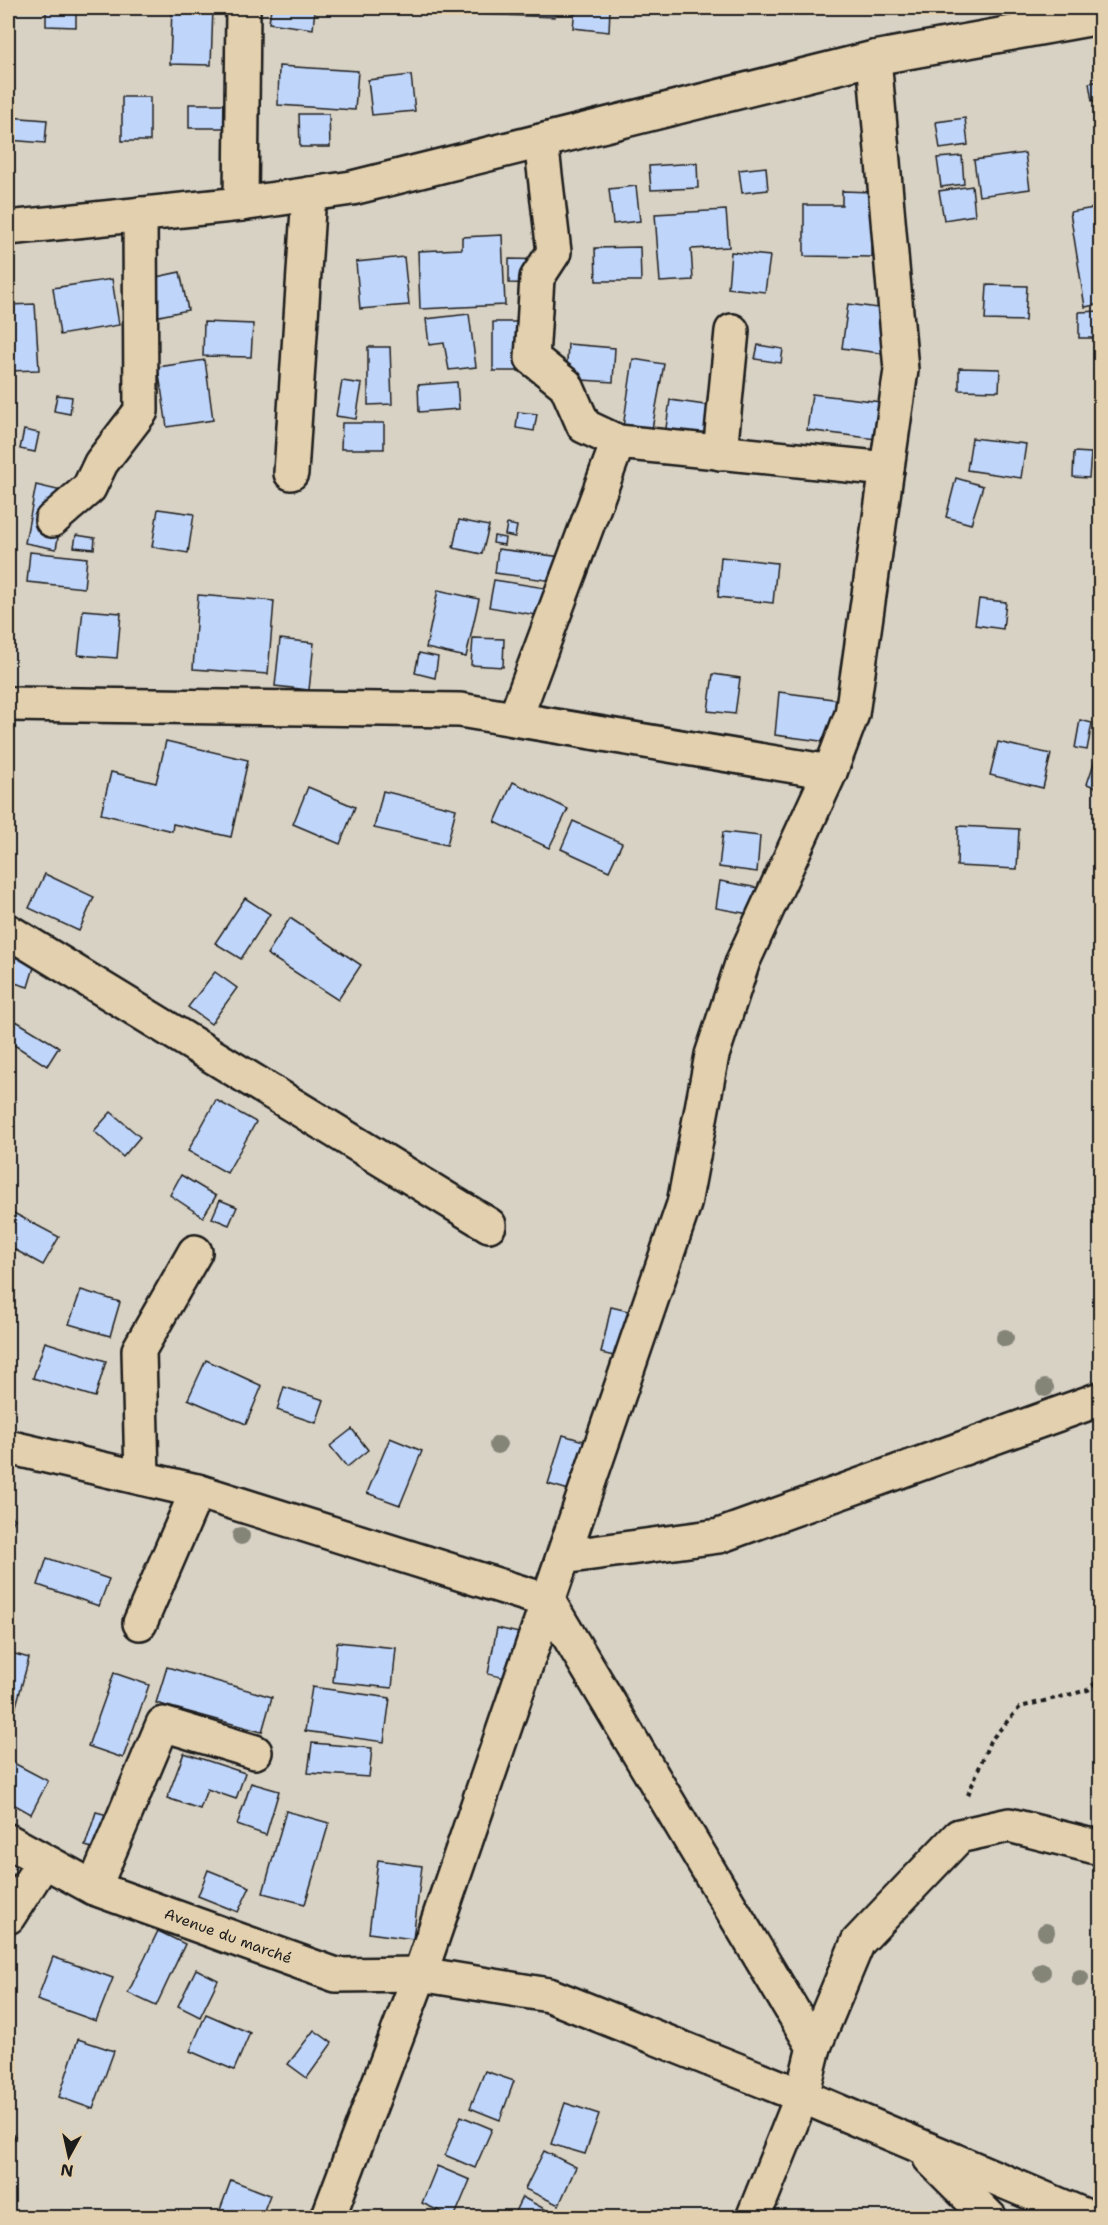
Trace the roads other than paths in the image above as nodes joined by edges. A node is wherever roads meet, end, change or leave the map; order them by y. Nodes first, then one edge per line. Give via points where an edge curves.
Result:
1 (243, 8) edge
2 (1101, 17) edge
3 (874, 58) junction
4 (541, 141) junction
5 (309, 194) junction
6 (241, 204) junction
7 (140, 214) junction
8 (8, 228) edge
9 (732, 331) dead end
10 (618, 442) junction
11 (720, 453) junction
12 (887, 469) junction
13 (291, 473) dead end
14 (52, 520) dead end
15 (8, 704) edge
16 (515, 719) junction
17 (830, 772) junction
18 (8, 931) edge
19 (489, 1225) dead end
20 (195, 1252) dead end
21 (1101, 1399) edge
22 (8, 1447) edge
23 (142, 1478) junction
24 (197, 1491) junction
25 (563, 1557) junction
26 (548, 1601) junction
27 (140, 1623) dead end
28 (255, 1752) dead end
29 (8, 1841) edge
30 (1101, 1848) edge
31 (44, 1860) junction
32 (94, 1888) junction
33 (8, 1917) edge
34 (420, 1974) junction
35 (814, 2047) junction
36 (802, 2096) junction
37 (918, 2146) junction
38 (328, 2217) edge
39 (753, 2217) edge
40 (990, 2217) edge
41 (1090, 2217) edge

1 - 6 street
2 - 3 street
3 - 4 street
3 - 12 street via 901,370
4 - 5 street via 352,188
4 - 10 street via 554,252 537,278 532,358 566,385 585,426
5 - 6 street
5 - 13 street
6 - 7 street
7 - 8 street
7 - 14 street via 141,411 101,463 89,488
9 - 11 street
10 - 11 street
10 - 16 street
11 - 12 street
12 - 17 street via 852,714
15 - 16 street via 460,710
16 - 17 street
17 - 25 street via 743,962 712,1055 684,1204
18 - 19 street
20 - 23 street via 139,1350
21 - 25 street via 719,1536
22 - 23 street
23 - 24 street
24 - 26 street
24 - 27 street
25 - 26 street
26 - 34 street
26 - 35 street
28 - 32 street via 163,1725
29 - 31 street, Avenue du marché
30 - 35 street via 1009,1825 959,1836 858,1942
31 - 32 street, Avenue du marché
31 - 33 street
32 - 34 street, Avenue du marché via 336,1975
34 - 36 street, Avenue du marché via 549,1995
34 - 38 street
35 - 36 street
36 - 37 street, Avenue du marché
36 - 39 street
37 - 40 street
37 - 41 street, Avenue du marché

